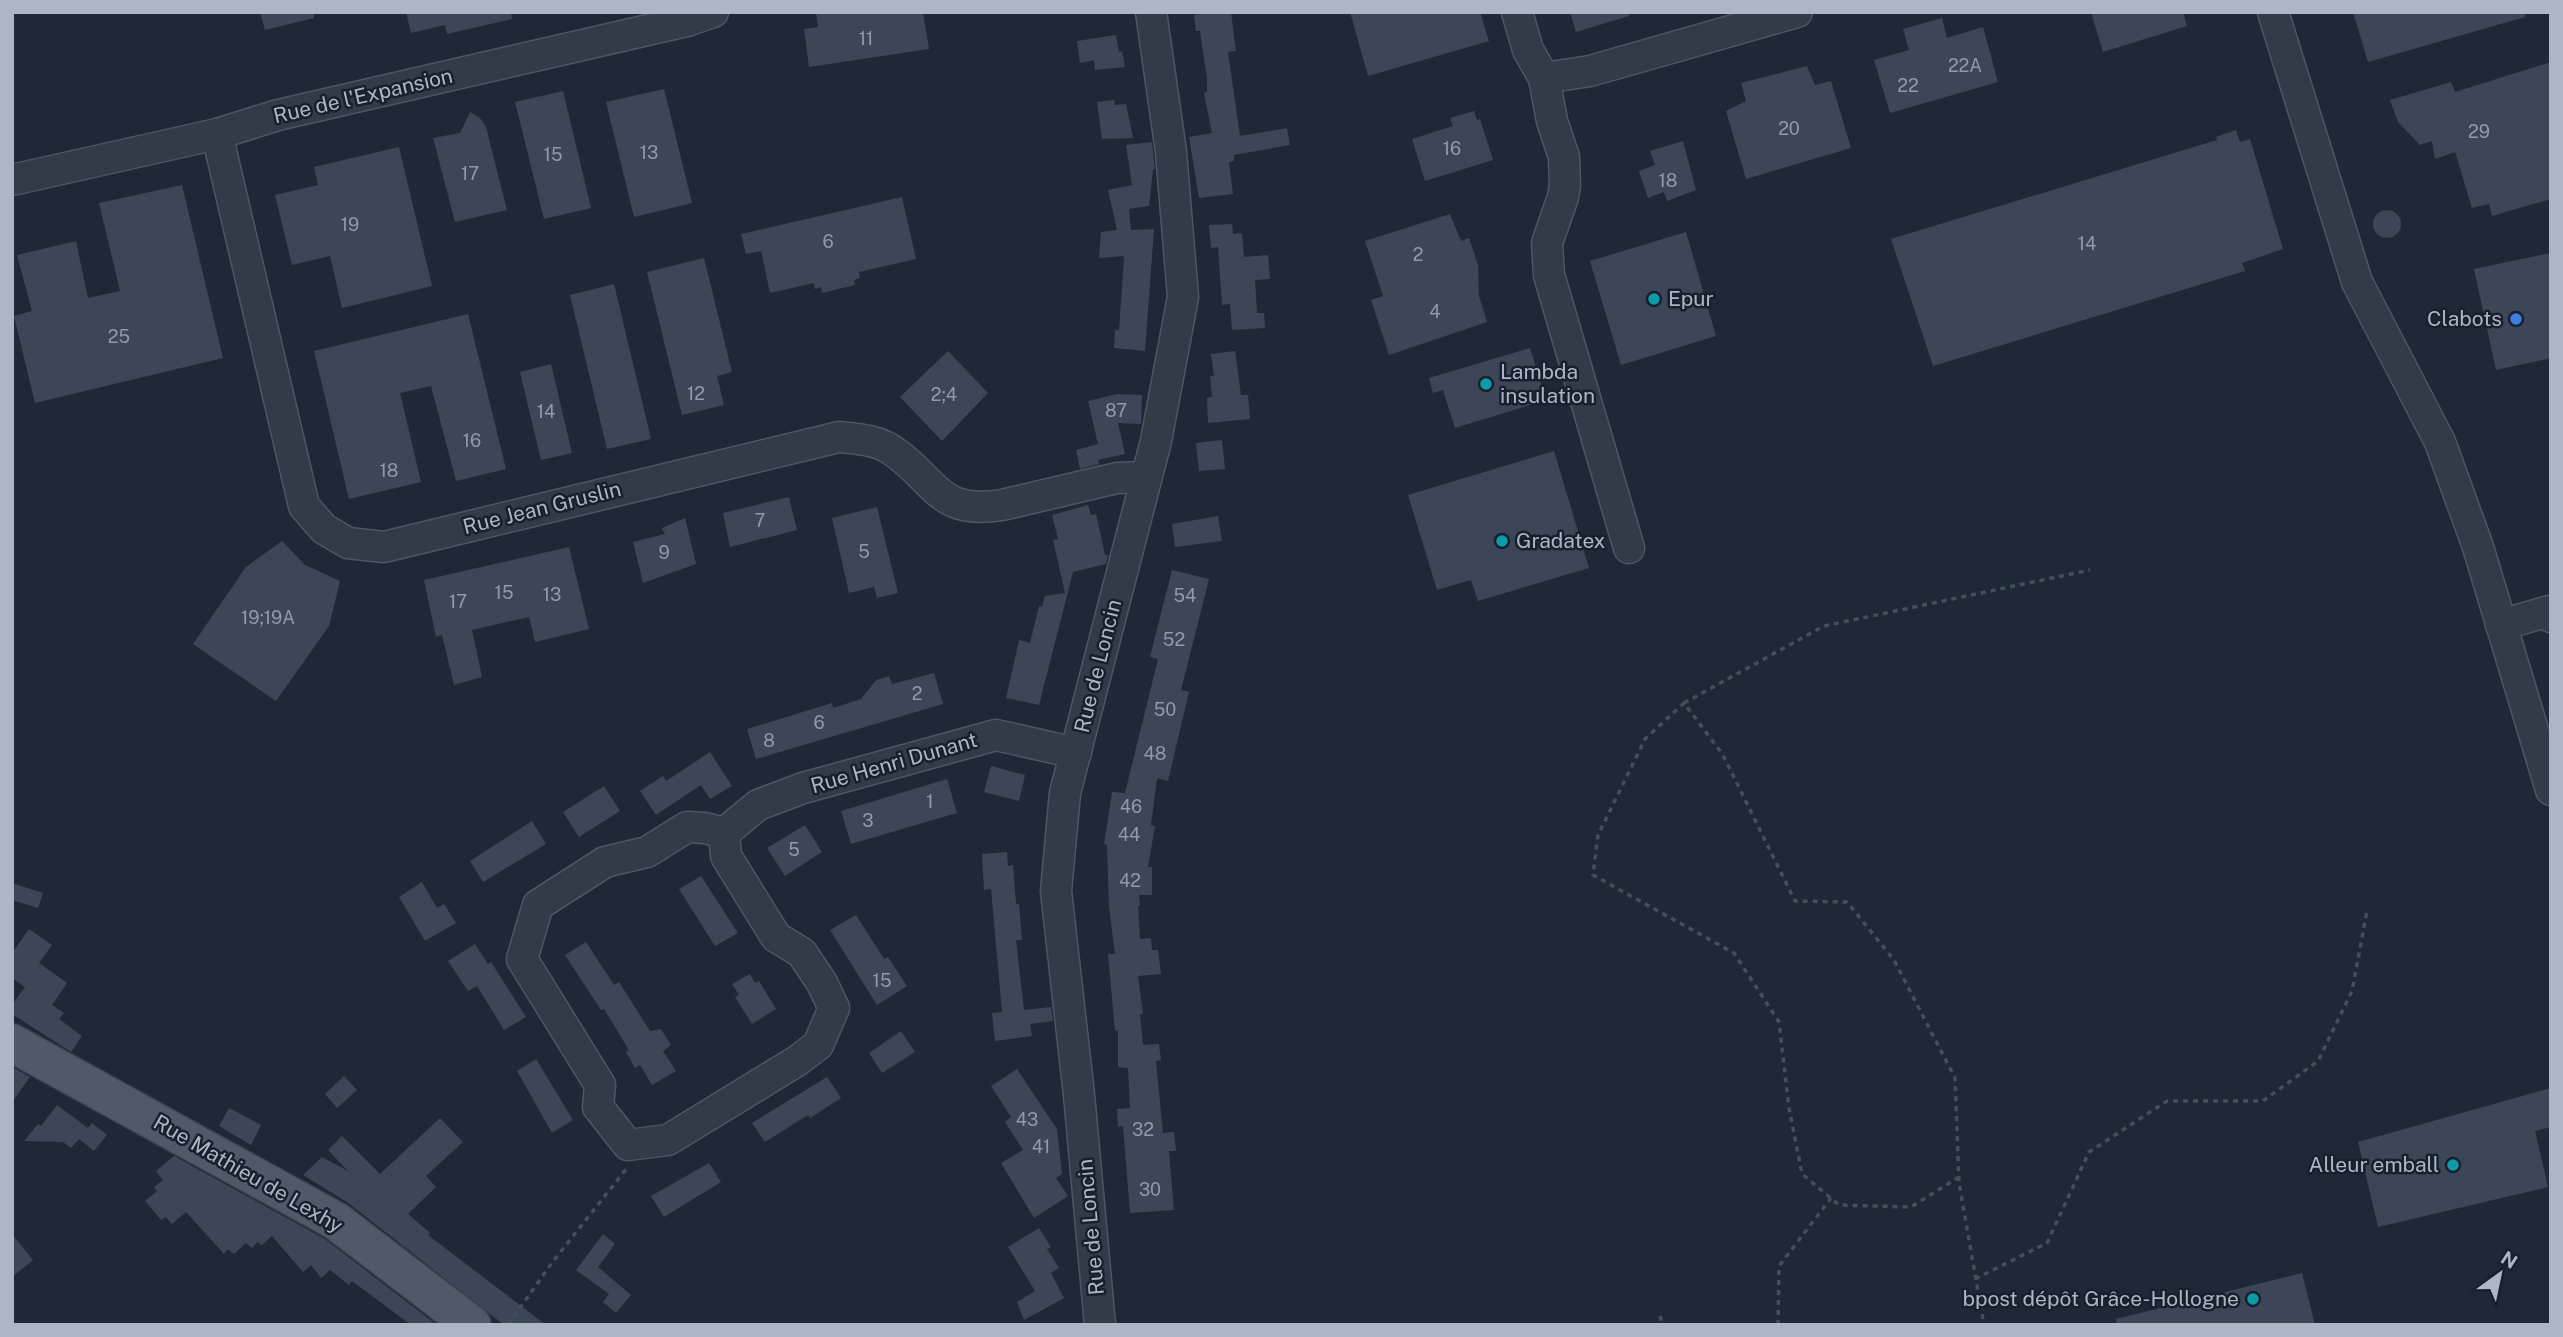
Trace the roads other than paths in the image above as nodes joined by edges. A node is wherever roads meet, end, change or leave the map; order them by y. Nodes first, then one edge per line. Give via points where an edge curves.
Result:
1 (713, 12) edge
2 (1151, 12) edge
3 (1517, 12) edge
4 (1797, 12) edge
5 (2273, 12) edge
6 (1544, 78) junction
7 (213, 135) junction
8 (12, 180) edge
9 (1145, 477) junction
10 (1629, 548) dead end
11 (2550, 613) edge
12 (2501, 625) junction
13 (1076, 753) junction
14 (2551, 790) edge
15 (723, 833) junction
16 (12, 1043) edge
17 (472, 1325) edge
18 (1100, 1325) edge

1 - 7 street, Rue de l'Expansion via 278,115
2 - 9 street, Rue de Loncin via 1171,152 1184,297
3 - 6 street via 1528,50
4 - 6 street via 1590,71
5 - 12 street via 2357,282 2440,442
6 - 10 street via 1564,158 1565,185 1547,243 1549,275
7 - 8 street, Rue de l'Expansion
7 - 9 street, Rue Jean Gruslin via 304,506 324,529 348,543 384,547 839,437 880,444 947,500 964,506 984,508 1117,478
9 - 13 street, Rue de Loncin
11 - 12 street
12 - 14 street
13 - 15 street, Rue Henri Dunant via 996,735 792,792 758,805
13 - 18 street, Rue de Loncin via 1065,793 1056,891
15 - 15 street via 726,856 775,937 802,953 834,1008 818,1045 797,1061 668,1140 628,1145 598,1107 600,1085 523,959 538,905 605,862 647,852 687,827
16 - 17 main road, Rue Mathieu de Lexhy via 336,1221

